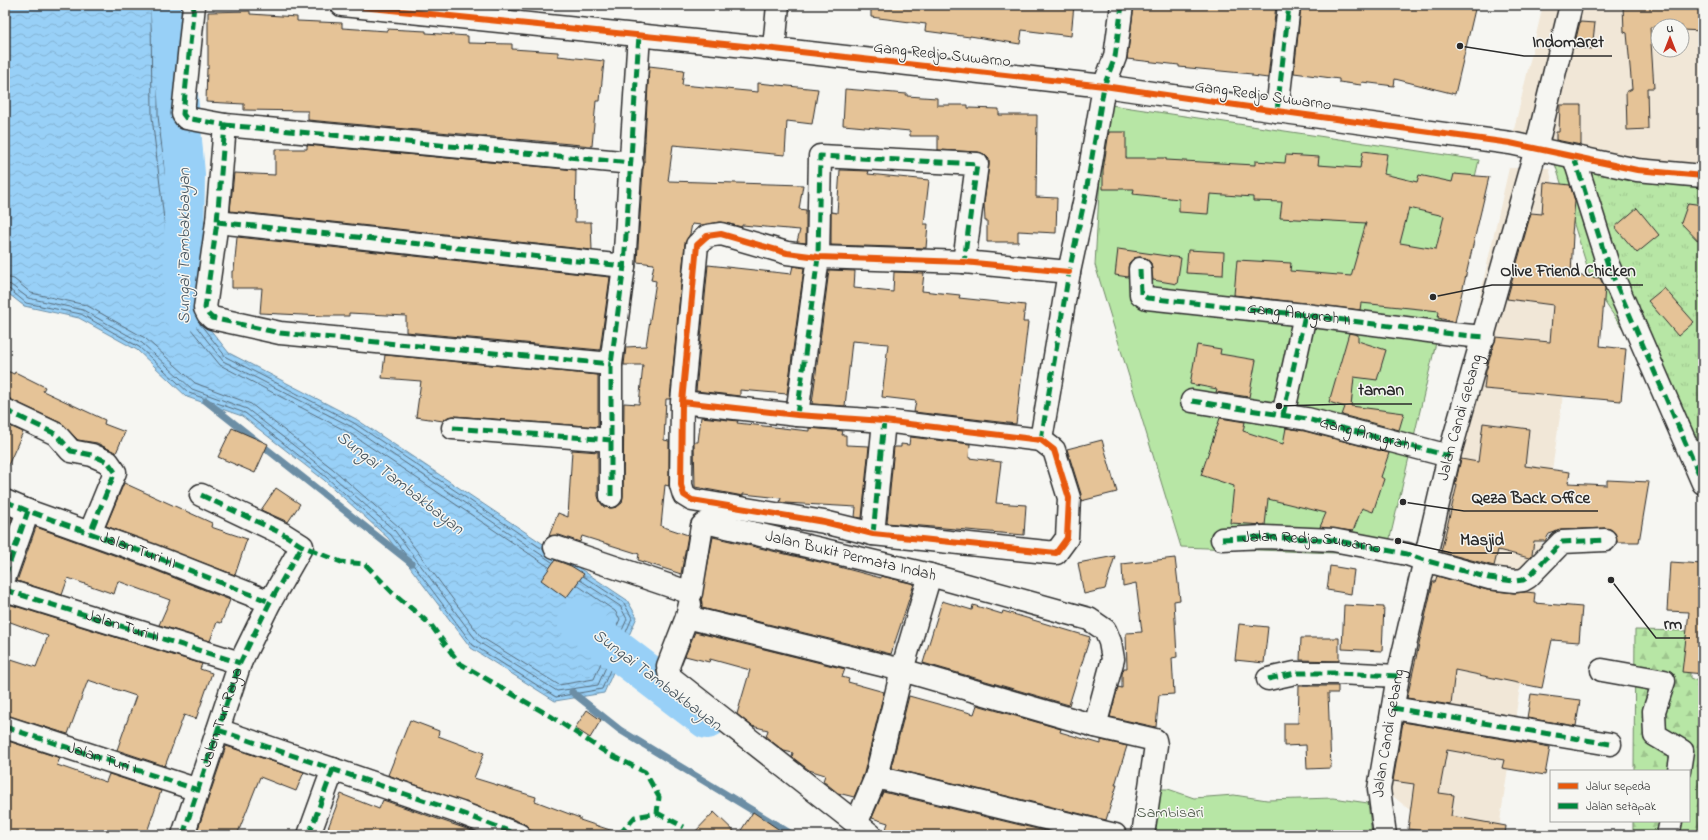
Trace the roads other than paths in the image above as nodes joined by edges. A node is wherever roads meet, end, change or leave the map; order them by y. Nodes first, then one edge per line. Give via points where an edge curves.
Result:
1 (194, 5) edge
2 (342, 5) edge
3 (778, 5) edge
4 (1122, 5) edge
5 (1289, 5) edge
6 (1571, 5) edge
7 (639, 35) junction
8 (774, 49) junction
9 (1104, 86) junction
10 (1277, 111) junction
11 (226, 125) junction
12 (1536, 149) junction
13 (1574, 157) junction
14 (632, 163) junction
15 (1703, 176) edge
16 (217, 222) junction
17 (818, 257) junction
18 (964, 262) junction
19 (624, 266) junction
20 (1140, 269) dead end
21 (1069, 272) junction
22 (1305, 315) junction
23 (1484, 337) junction
24 (611, 364) junction
25 (1192, 401) dead end
26 (682, 402) junction
27 (5, 410) edge
28 (797, 414) junction
29 (1283, 415) junction
30 (884, 421) junction
31 (454, 428) dead end
32 (611, 440) junction
33 (1042, 440) junction
34 (1449, 456) junction
35 (1703, 483) edge
36 (201, 495) dead end
37 (611, 496) dead end
38 (5, 501) edge
39 (28, 512) junction
40 (90, 534) junction
41 (873, 534) junction
42 (1222, 539) dead end
43 (1605, 540) dead end
44 (555, 546) dead end
45 (1424, 560) junction
46 (930, 575) junction
47 (5, 576) edge
48 (5, 590) edge
49 (691, 593) junction
50 (270, 602) junction
51 (687, 617) junction
52 (240, 663) junction
53 (902, 670) junction
54 (1602, 670) dead end
55 (1398, 676) junction
56 (1268, 678) dead end
57 (1393, 708) junction
58 (1095, 726) junction
59 (5, 727) edge
60 (218, 730) junction
61 (1610, 744) dead end
62 (333, 769) junction
63 (1679, 770) edge
64 (876, 777) junction
65 (198, 790) junction
66 (1671, 822) edge
67 (863, 829) edge
68 (183, 835) edge
69 (309, 835) edge
70 (518, 835) edge
71 (1115, 835) edge
72 (1143, 835) edge
73 (1385, 835) edge
74 (1668, 835) edge

1 - 11 street via 184,114 186,118
2 - 7 street, Gang Redjo Suwarno
3 - 8 street
4 - 9 street via 1115,57
5 - 10 street
6 - 12 street, Jalan Candi Gebang
7 - 8 street, Gang Redjo Suwarno
7 - 14 street
8 - 9 street, Gang Redjo Suwarno
9 - 10 street, Gang Redjo Suwarno
9 - 21 street via 1085,198
10 - 12 street, Gang Redjo Suwarno via 1510,143
11 - 14 street
11 - 16 street
12 - 13 street, Gang Redjo Suwarno
12 - 23 street, Jalan Candi Gebang
13 - 15 street, Gang Redjo Suwarno via 1637,170
13 - 35 street via 1608,265
14 - 19 street
16 - 19 street
16 - 24 street via 205,308 212,318 280,333
17 - 18 street
17 - 18 street via 822,156 977,164
17 - 26 street via 788,253 720,234 702,239 698,245
17 - 28 street
18 - 21 street
19 - 24 street
20 - 22 street, Gang Anugrah II via 1141,294 1147,298
21 - 33 street
22 - 23 street, Gang Anugrah II
22 - 29 street
23 - 34 street, Jalan Candi Gebang
24 - 32 street
25 - 29 street, Gang Anugrah I
26 - 28 street
26 - 41 street via 681,485 684,495 692,500 824,522
27 - 40 street via 56,434 71,451 92,455 108,462 115,472
28 - 30 street
29 - 34 street, Gang Anugrah I
30 - 33 street
30 - 41 street
31 - 32 street
32 - 37 street
33 - 41 street via 1054,450 1069,498 1067,538 1056,553
34 - 45 street, Jalan Candi Gebang
36 - 50 street, Jalan Turi Raya via 283,534 302,546
38 - 39 street, Jalan Turi III
39 - 40 street, Jalan Turi III
39 - 47 street
40 - 50 street, Jalan Turi III
42 - 45 street, Jalan Redjo Suwarno via 1264,537 1333,540 1407,554
43 - 45 street, Jalan Redjo Suwarno via 1562,542 1528,578 1523,580 1489,578
44 - 49 street
45 - 55 street, Jalan Candi Gebang
46 - 49 street, Jalan Bukit Permata Indah via 706,523 702,526
46 - 53 street
46 - 58 street, Jalan Bukit Permata Indah via 1090,619 1105,630 1110,642 1112,659
48 - 52 street, Jalan Turi II
49 - 51 street, Jalan Bukit Permata Indah
50 - 52 street, Jalan Turi Raya
51 - 53 street
51 - 67 street, Jalan Bukit Permata Indah via 669,662 670,677
52 - 60 street, Jalan Turi Raya
53 - 58 street
53 - 64 street
54 - 63 street via 1664,681 1654,711 1655,735 1682,751
55 - 56 street via 1295,673
55 - 57 street, Jalan Candi Gebang
57 - 61 street
57 - 73 street, Jalan Candi Gebang via 1379,788
58 - 72 street via 1155,740
59 - 65 street, Jalan Turi I
60 - 62 street
60 - 65 street, Jalan Turi Raya
62 - 69 street
62 - 70 street
64 - 67 street
64 - 71 street
65 - 68 street, Jalan Turi Raya
66 - 74 street

